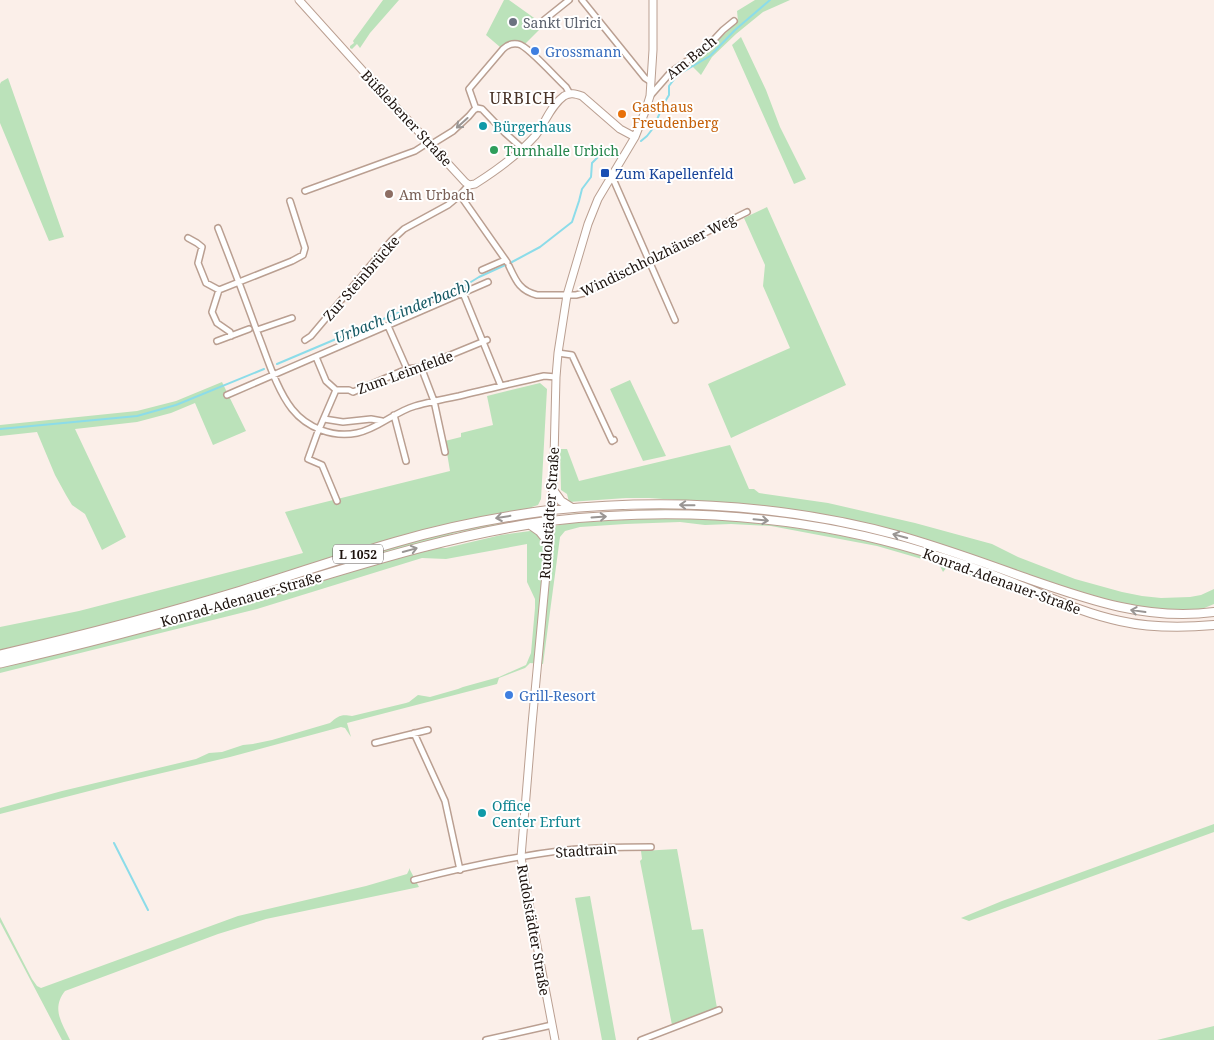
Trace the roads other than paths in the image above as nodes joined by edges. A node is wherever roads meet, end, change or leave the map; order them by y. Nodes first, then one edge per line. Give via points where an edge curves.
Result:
1 (299, 0) edge
2 (570, 0) edge
3 (582, 0) edge
4 (653, 0) edge
5 (544, 20) dead end
6 (734, 21) dead end
7 (651, 82) junction
8 (570, 94) junction
9 (650, 96) junction
10 (476, 109) junction
11 (635, 136) junction
12 (430, 143) junction
13 (523, 149) junction
14 (610, 178) junction
15 (469, 185) junction
16 (305, 191) dead end
17 (460, 196) junction
18 (290, 201) dead end
19 (747, 212) dead end
20 (218, 228) dead end
21 (188, 238) dead end
22 (650, 260) junction
23 (507, 263) junction
24 (482, 270) dead end
25 (239, 282) junction
26 (488, 282) dead end
27 (219, 290) junction
28 (463, 293) junction
29 (567, 295) junction
30 (292, 318) dead end
31 (675, 320) dead end
32 (388, 326) junction
33 (249, 329) dead end
34 (257, 330) junction
35 (231, 336) junction
36 (305, 340) dead end
37 (217, 341) dead end
38 (485, 341) junction
39 (558, 353) junction
40 (316, 357) junction
41 (421, 367) junction
42 (407, 369) junction
43 (274, 375) junction
44 (556, 377) junction
45 (501, 386) junction
46 (336, 390) junction
47 (227, 395) dead end
48 (434, 401) junction
49 (394, 415) junction
50 (324, 419) junction
51 (383, 421) junction
52 (319, 429) junction
53 (614, 440) dead end
54 (445, 452) dead end
55 (406, 461) dead end
56 (553, 490) junction
57 (337, 501) dead end
58 (572, 508) junction
59 (552, 510) junction
60 (550, 521) junction
61 (530, 524) junction
62 (548, 541) junction
63 (1212, 611) edge
64 (1214, 625) edge
65 (0, 655) edge
66 (0, 663) edge
67 (428, 730) dead end
68 (414, 733) junction
69 (375, 743) dead end
70 (651, 847) dead end
71 (521, 856) junction
72 (460, 870) junction
73 (414, 880) dead end
74 (719, 1010) dead end
75 (552, 1025) junction
76 (486, 1040) edge
77 (555, 1040) edge
78 (641, 1040) edge

1 - 12 street, Büßlebener Straße
2 - 5 street
3 - 7 street
4 - 7 street, Rudolstädter Straße
6 - 9 street, Am Bach via 707,47 671,72
7 - 9 street, Rudolstädter Straße
8 - 10 street via 524,45 508,45 469,89
8 - 11 street via 582,96 620,129
8 - 13 street via 556,104
9 - 11 street, Rudolstädter Straße
10 -> 12 street via 454,131
10 - 13 street via 482,109
11 - 14 street, Rudolstädter Straße
12 - 15 street, Büßlebener Straße
12 - 16 street
13 - 15 street
14 - 22 street
14 - 29 street, Rudolstädter Straße via 588,224
15 - 17 street, Zur Steinbrücke
17 - 23 street, Windischholzhäuser Weg
17 - 36 street, Zur Steinbrücke via 391,241
18 - 25 street via 305,248 303,255
19 - 22 street, Windischholzhäuser Weg
20 - 25 street
21 - 27 street via 202,247 198,263 206,284
22 - 29 street, Windischholzhäuser Weg via 584,293
22 - 31 street
23 - 24 street
23 - 29 street, Windischholzhäuser Weg via 522,289 537,295
25 - 27 street
25 - 34 street
26 - 28 street
27 - 35 street via 212,312 217,323
28 - 32 street
28 - 38 street
29 - 39 street, Rudolstädter Straße
30 - 34 street
32 - 40 street
32 - 42 street
33 - 35 street
34 - 43 street
35 - 37 street
38 - 41 street, Zum Leimfelde
38 - 45 street
39 - 44 street, Rudolstädter Straße
39 - 53 street via 572,355
40 - 43 street
40 - 46 street, Zum Leimfelde via 326,381
41 - 42 street, Zum Leimfelde
41 - 48 street
42 - 46 street, Zum Leimfelde via 353,392
43 - 47 street
43 - 52 street via 292,410
44 - 45 street via 544,376
44 - 56 street, Rudolstädter Straße
45 - 48 street
46 - 50 street
48 - 49 street
48 - 54 street
49 - 51 street
49 - 55 street
50 - 51 street
50 - 52 street
51 - 52 street via 357,433 330,433
52 - 57 street via 308,459 322,465
56 - 58 main road
56 - 59 street, Rudolstädter Straße
58 - 59 main road, Konrad-Adenauer-Straße / L 1052
63 -> 58 main road, Konrad-Adenauer-Straße / L 1052 via 1159,613 1118,607 1080,597 952,551 852,524 793,514 694,505
59 - 60 street, Rudolstädter Straße
59 -> 65 highway, Konrad-Adenauer-Straße / L 1052 via 452,527 168,612
60 - 61 highway, Konrad-Adenauer-Straße / L 1052
60 - 62 street, Rudolstädter Straße
60 -> 64 main road, Konrad-Adenauer-Straße / L 1052 via 695,514 847,532 954,561 1094,615 1157,627
61 - 62 highway via 540,530
66 -> 61 highway, Konrad-Adenauer-Straße / L 1052 via 170,620 403,552
62 - 71 street, Rudolstädter Straße
67 - 68 street
68 - 69 street
68 - 72 street via 445,801
70 - 71 street, Stadtrain via 568,850
71 - 72 street, Stadtrain
71 - 75 street, Rudolstädter Straße
72 - 73 street, Stadtrain
74 - 78 street
75 - 76 street
75 - 77 street, Rudolstädter Straße

